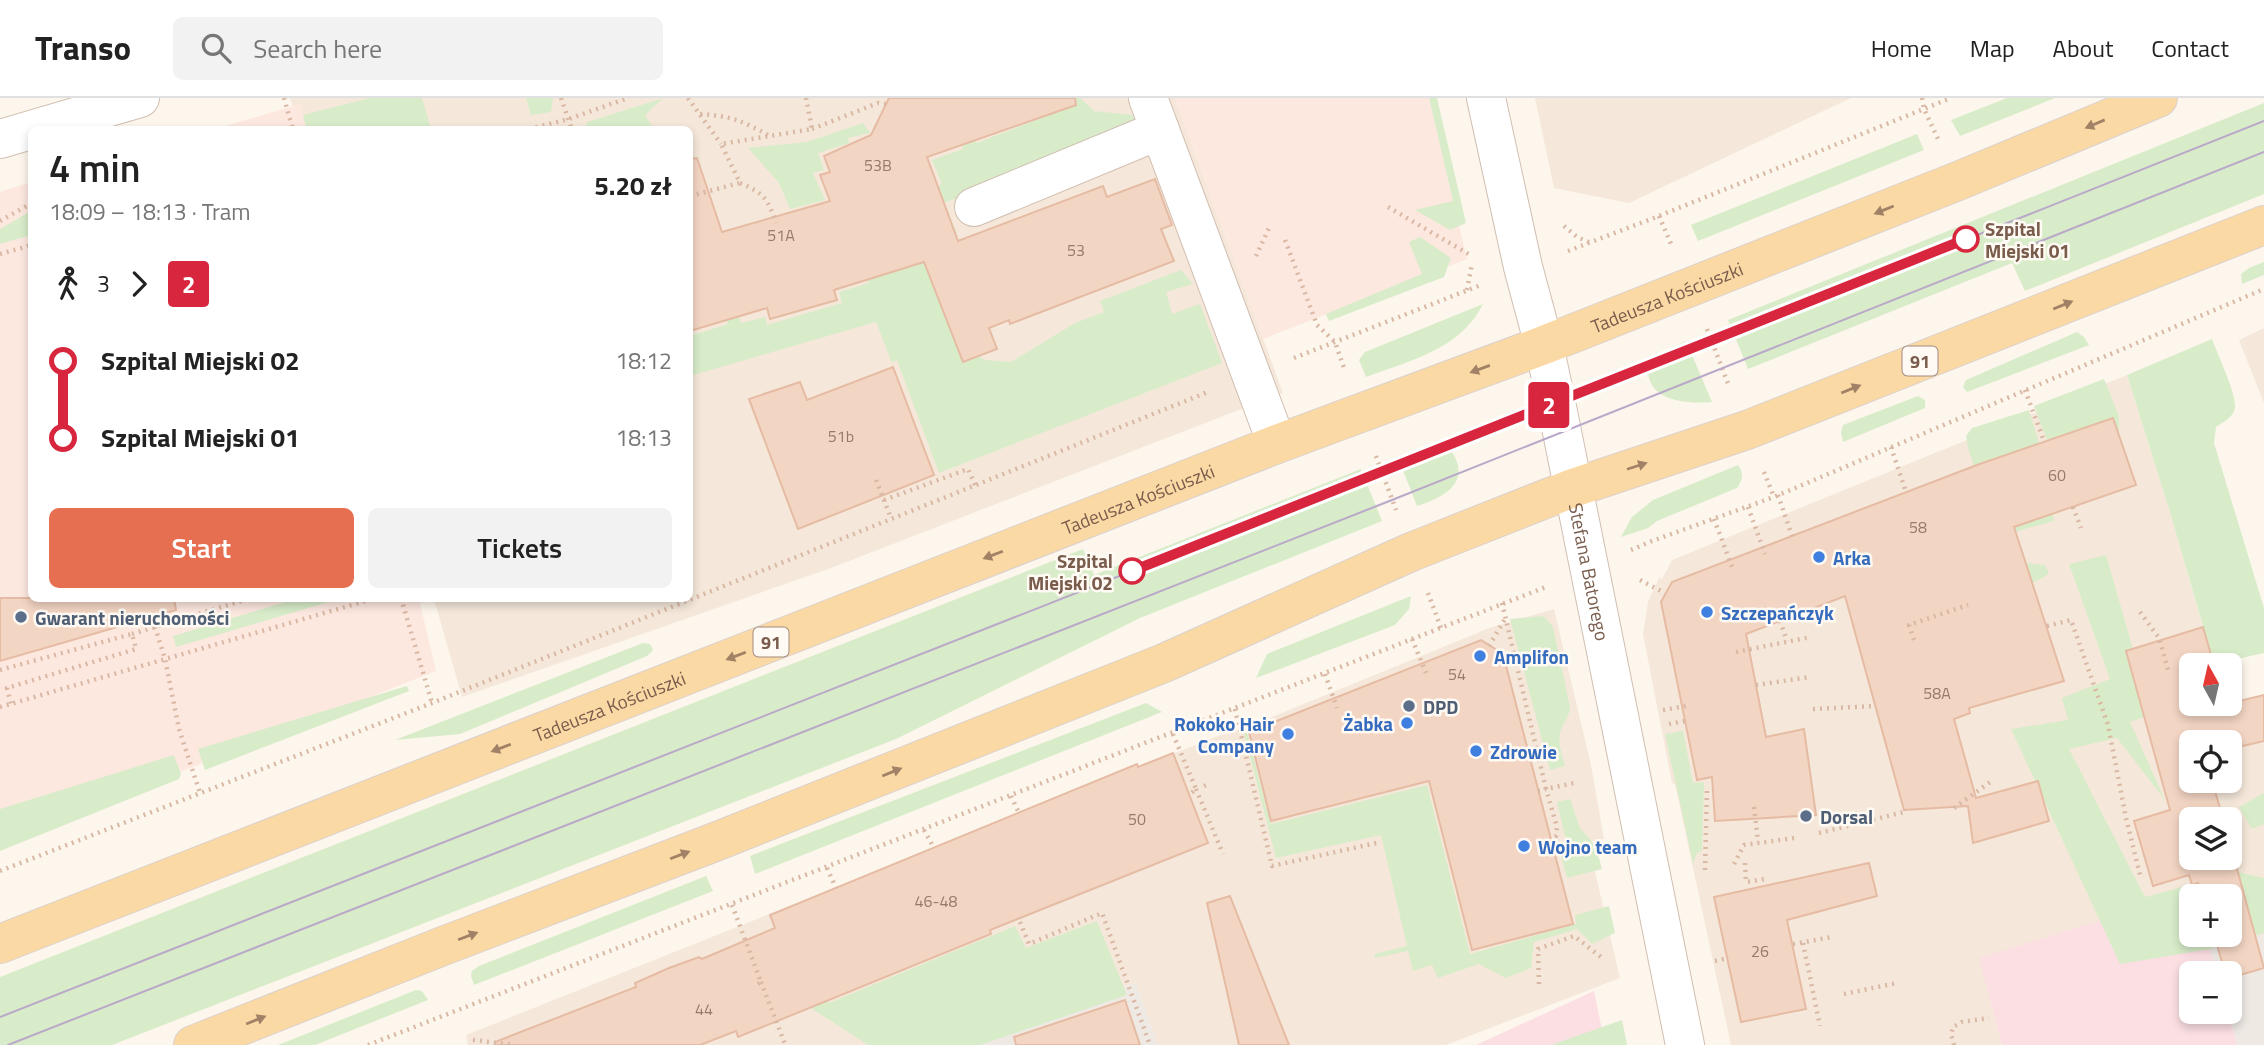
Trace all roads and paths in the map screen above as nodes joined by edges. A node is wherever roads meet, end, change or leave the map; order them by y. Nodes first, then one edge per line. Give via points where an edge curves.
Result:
1 (140, 98) edge
2 (284, 98) edge
3 (561, 98) edge
4 (628, 98) edge
5 (688, 98) edge
6 (806, 98) edge
7 (1486, 98) edge
8 (1951, 98) edge
9 (2158, 98) edge
10 (886, 104) dead end
11 (700, 114) junction
12 (1154, 114) edge
13 (569, 119) junction
14 (44, 126) edge
15 (292, 126) edge
16 (544, 126) edge
17 (571, 126) edge
18 (812, 129) junction
19 (28, 131) edge
20 (770, 136) junction
21 (0, 139) edge
22 (721, 144) junction
23 (740, 183) junction
24 (693, 195) edge
25 (28, 205) edge
26 (974, 206) dead end
27 (1388, 206) dead end
28 (1659, 216) junction
29 (0, 221) edge
30 (776, 223) dead end
31 (2264, 225) edge
32 (1285, 240) dead end
33 (28, 246) edge
34 (0, 254) edge
35 (1473, 256) dead end
36 (1523, 267) junction
37 (1691, 287) junction
38 (2264, 289) edge
39 (1335, 342) junction
40 (1544, 345) junction
41 (1250, 375) junction
42 (2025, 390) junction
43 (1361, 412) junction
44 (1746, 430) junction
45 (2044, 441) dead end
46 (1277, 444) junction
47 (1891, 447) junction
48 (876, 481) dead end
49 (975, 485) junction
50 (1573, 488) junction
51 (1906, 492) dead end
52 (1776, 496) junction
53 (884, 500) junction
54 (2073, 506) dead end
55 (1748, 507) junction
56 (891, 518) junction
57 (1714, 519) junction
58 (2081, 528) dead end
59 (1792, 536) dead end
60 (1411, 552) junction
61 (1765, 554) dead end
62 (1732, 568) dead end
63 (1591, 569) junction
64 (1640, 580) dead end
65 (1665, 593) dead end
66 (693, 597) edge
67 (238, 602) edge
68 (362, 602) edge
69 (402, 602) edge
70 (673, 602) edge
71 (681, 602) edge
72 (1502, 603) junction
73 (673, 605) junction
74 (1968, 606) dead end
75 (2140, 612) dead end
76 (1505, 618) junction
77 (1780, 621) dead end
78 (2047, 626) dead end
79 (155, 627) junction
80 (1441, 628) junction
81 (132, 634) junction
82 (1811, 637) dead end
83 (1412, 639) junction
84 (1913, 640) dead end
85 (1787, 641) junction
86 (1489, 646) dead end
87 (1736, 652) dead end
88 (165, 659) junction
89 (0, 670) edge
90 (1426, 673) dead end
91 (2169, 673) dead end
92 (1325, 674) junction
93 (1811, 677) dead end
94 (1756, 685) dead end
95 (432, 703) junction
96 (11, 704) junction
97 (1875, 706) dead end
98 (0, 707) edge
99 (1338, 708) dead end
100 (1235, 709) junction
101 (1813, 709) dead end
102 (1529, 721) junction
103 (1521, 724) dead end
104 (1173, 734) junction
105 (1993, 780) dead end
106 (1574, 783) dead end
107 (1196, 789) junction
108 (1546, 789) junction
109 (1707, 789) dead end
110 (1538, 791) dead end
111 (200, 793) junction
112 (1189, 794) dead end
113 (1011, 796) junction
114 (1754, 807) dead end
115 (1954, 808) dead end
116 (1904, 812) dead end
117 (1019, 813) dead end
118 (924, 830) junction
119 (1819, 833) dead end
120 (1550, 837) dead end
121 (1794, 838) dead end
122 (1381, 842) dead end
123 (1758, 842) junction
124 (934, 848) dead end
125 (1223, 854) dead end
126 (1745, 863) dead end
127 (1734, 864) dead end
128 (827, 868) junction
129 (1705, 870) dead end
130 (0, 871) edge
131 (1765, 879) dead end
132 (2141, 879) dead end
133 (836, 888) dead end
134 (732, 905) junction
135 (1020, 922) dead end
136 (1832, 937) dead end
137 (1803, 943) junction
138 (0, 944) edge
139 (1793, 944) dead end
140 (1601, 957) dead end
141 (761, 982) junction
142 (1897, 983) dead end
143 (1539, 984) dead end
144 (754, 986) dead end
145 (1843, 994) dead end
146 (1989, 1018) dead end
147 (1820, 1026) dead end
148 (473, 1040) dead end
149 (785, 1044) edge
150 (193, 1045) edge
151 (368, 1045) edge
152 (515, 1045) edge
153 (1150, 1045) edge
154 (1685, 1045) edge
155 (1954, 1045) edge

1 - 14 street
2 - 15 path
3 - 13 path
4 - 13 path
5 - 11 path
6 - 18 path
7 - 36 street, Stefana Batorego
8 - 28 path
9 -> 37 main road, Tadeusza Kościuszki / 91
10 - 18 path via 878,103
11 - 20 path via 740,120
11 - 22 path
12 - 26 street
12 - 41 street
13 - 16 path
13 - 17 path
18 - 20 path
19 - 21 street
20 - 22 path
22 - 23 path
23 - 24 path
23 - 30 path via 769,202
25 - 29 path
27 - 35 path
28 - 36 path
28 - 37 path
44 -> 31 main road, 91
32 - 39 path via 1317,325
33 - 34 path
36 - 39 path
36 - 40 street, Stefana Batorego
37 - 40 main road, Tadeusza Kościuszki / 91
37 - 44 path
38 - 42 path
39 - 41 path
39 - 43 path
40 -> 43 main road, Tadeusza Kościuszki / 91
40 - 50 street, Stefana Batorego
41 - 46 street
41 - 49 path
42 - 45 path
42 - 47 path
43 - 46 main road, Tadeusza Kościuszki / 91
43 - 60 path
50 -> 44 main road, 91
44 - 52 path
46 -> 138 main road, Tadeusza Kościuszki / 91
47 - 51 path
47 - 52 path
48 - 53 path
49 - 53 path via 968,468
49 - 56 path
50 - 60 main road, 91
50 - 63 street, Stefana Batorego
52 - 55 path
52 - 59 path
53 - 56 path
54 - 58 path
55 - 57 path
55 - 61 path
56 - 66 path
57 - 62 path
57 - 63 path
60 - 80 path
150 -> 60 main road, 91 via 1164,663
63 - 72 path
63 - 154 street, Stefana Batorego
64 - 65 path
67 - 79 path
68 - 88 path
69 - 95 path
70 - 73 path
71 - 73 path
72 - 76 path
72 - 80 path
73 - 95 path
74 - 84 path via 1909,625
75 - 91 path via 2159,638
76 - 86 path
76 - 102 path
77 - 85 path
78 - 132 path via 2071,620 2109,725
79 - 81 path
79 - 88 path
80 - 83 path
81 - 89 path
81 - 96 path via 136,649 6,688
82 - 85 path
83 - 90 path
83 - 92 path
85 - 87 path
88 - 96 path
88 - 111 path via 179,729
92 - 99 path
92 - 100 path
93 - 94 path
95 - 111 path
96 - 98 path
97 - 101 path
100 - 104 path
100 - 122 path via 1272,866
102 - 103 path
102 - 108 path
104 - 107 path
104 - 113 path
105 - 115 path
106 - 108 path
107 - 112 path
107 - 125 path
108 - 110 path
108 - 120 path via 1557,827 1556,836
109 - 129 path
111 - 130 path
113 - 117 path
113 - 118 path
114 - 123 path
116 - 119 path
118 - 124 path
118 - 128 path
121 - 123 path
123 - 127 path via 1744,845
126 - 131 path via 1746,882
128 - 133 path
128 - 134 path
134 - 141 path
134 - 151 path
135 - 153 path via 1029,944 1102,913
136 - 137 path
137 - 139 path
137 - 147 path
140 - 143 path via 1574,936 1538,949
141 - 144 path
141 - 149 path
142 - 145 path
146 - 155 path via 1953,1027
148 - 152 path

